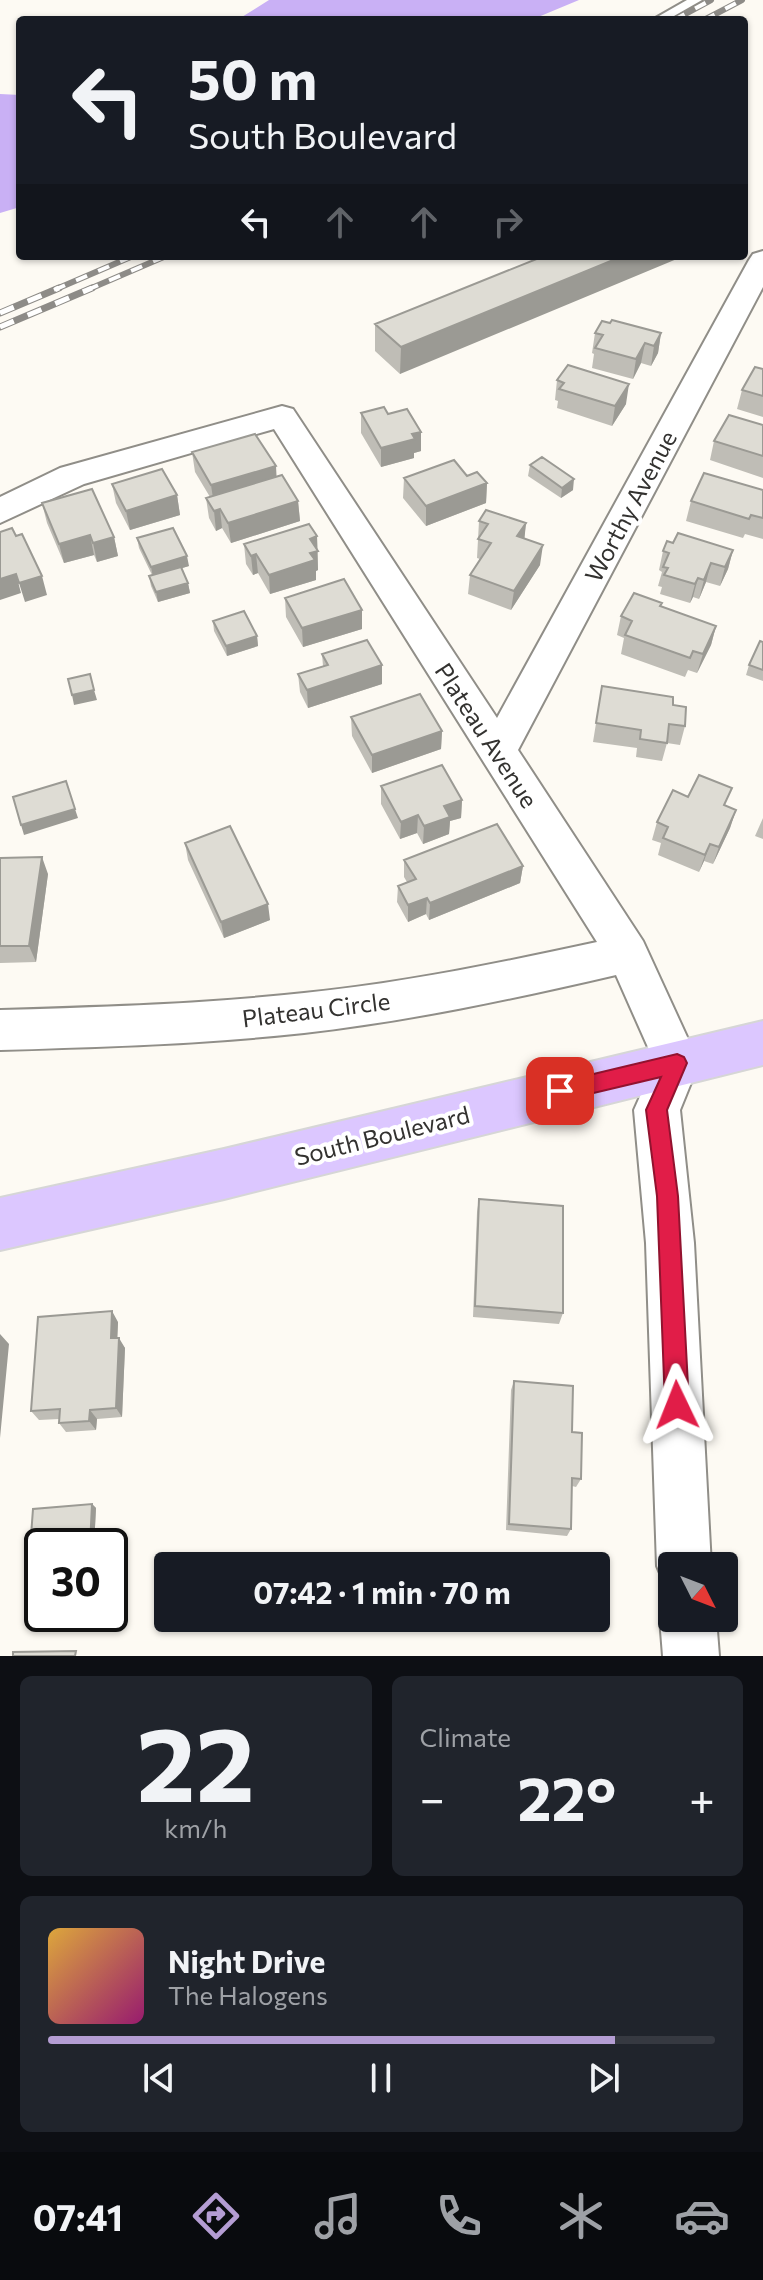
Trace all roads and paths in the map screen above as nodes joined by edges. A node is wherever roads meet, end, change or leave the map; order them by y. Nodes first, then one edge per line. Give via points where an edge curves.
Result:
1 (696, 0) edge
2 (666, 16) edge
3 (763, 260) edge
4 (0, 511) edge
5 (498, 751) junction
6 (628, 954) junction
7 (0, 1030) edge
8 (763, 1043) edge
9 (677, 1063) junction
10 (0, 1224) edge
11 (683, 1552) edge
12 (689, 1632) edge
13 (691, 1656) edge

1 - 2 lane
3 - 5 street, Worthy Avenue
4 - 5 street, Plateau Avenue via 72,476 282,416
5 - 6 street, Plateau Avenue
6 - 7 street, Plateau Circle via 479,987 305,1013
6 - 9 street, Plateau Avenue
8 - 9 main road, South Boulevard
9 - 10 main road, South Boulevard
9 - 11 street via 657,1110 670,1243
12 - 13 street

